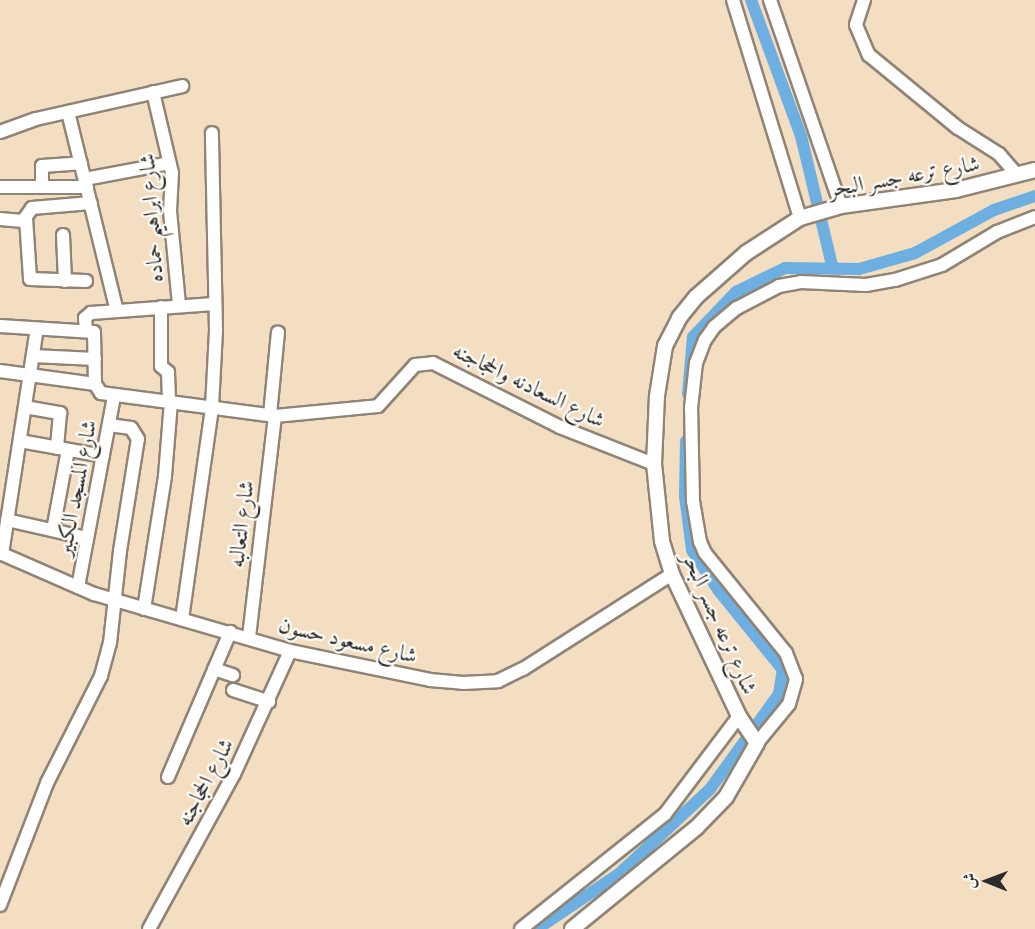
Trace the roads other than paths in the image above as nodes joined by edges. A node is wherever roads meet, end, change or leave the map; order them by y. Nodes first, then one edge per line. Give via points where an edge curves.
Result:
1 (733, 0) edge
2 (770, 0) edge
3 (864, 0) edge
4 (182, 86) dead end
5 (153, 92) junction
6 (68, 112) junction
7 (0, 132) edge
8 (212, 133) dead end
9 (81, 163) junction
10 (170, 163) junction
11 (1035, 170) edge
12 (1017, 175) junction
13 (86, 183) junction
14 (0, 187) edge
15 (42, 188) junction
16 (91, 203) junction
17 (840, 206) junction
18 (1035, 217) edge
19 (26, 218) junction
20 (800, 218) junction
21 (0, 219) edge
22 (63, 235) dead end
23 (65, 281) junction
24 (87, 281) dead end
25 (214, 303) junction
26 (179, 305) junction
27 (161, 307) junction
28 (117, 310) junction
29 (0, 326) edge
30 (37, 329) junction
31 (86, 330) junction
32 (278, 332) dead end
33 (33, 356) junction
34 (96, 359) junction
35 (0, 370) edge
36 (30, 375) junction
37 (95, 384) junction
38 (114, 397) junction
39 (170, 402) junction
40 (25, 407) junction
41 (212, 407) junction
42 (273, 416) junction
43 (109, 425) junction
44 (20, 441) junction
45 (63, 449) junction
46 (103, 456) junction
47 (654, 464) junction
48 (7, 520) junction
49 (53, 530) junction
50 (87, 538) junction
51 (1, 553) edge
52 (672, 574) junction
53 (78, 587) junction
54 (117, 601) junction
55 (144, 609) junction
56 (182, 619) junction
57 (230, 632) junction
58 (249, 637) junction
59 (290, 651) junction
60 (214, 669) junction
61 (233, 675) dead end
62 (233, 690) dead end
63 (270, 702) junction
64 (742, 719) junction
65 (756, 740) junction
66 (168, 777) dead end
67 (0, 905) edge
68 (149, 929) edge
69 (521, 929) edge
70 (572, 929) edge

1 - 20 street
2 - 17 street
3 - 12 street via 856,33 869,55 958,128 999,154
4 - 5 street
5 - 6 street
5 - 10 street, شارع ابراهيم حماده
6 - 7 street
6 - 9 street
8 - 25 street
9 - 13 street
9 - 15 street via 42,166
10 - 13 street
10 - 26 street, شارع ابراهيم حماده via 170,211
11 - 12 street, شارع ترعه جسر البحر
12 - 17 street, شارع ترعه جسر البحر via 956,190
13 - 15 street
13 - 16 street
14 - 15 street
16 - 19 street via 32,208
16 - 28 street
17 - 20 street, شارع ترعه جسر البحر
18 - 65 street, شارع ترعه جسر البحر via 997,232 942,265 904,278 866,285 801,282 779,286 737,308 714,327 702,346 696,363 691,417 693,501 700,542 786,653 796,679 789,704
19 - 21 street via 20,222
19 - 23 street via 30,279
20 - 47 street, شارع ترعه جسر البحر via 765,238 722,274 686,308 670,333 661,360
22 - 23 street
23 - 24 street
25 - 26 street
25 - 41 street
26 - 27 street
27 - 28 street
27 - 39 street via 161,366 168,372
28 - 31 street via 88,314
29 - 30 street
30 - 31 street
30 - 33 street
31 - 34 street via 96,335
32 - 42 street, شارع التعالبه
33 - 34 street
33 - 36 street
34 - 37 street
35 - 36 street
36 - 37 street
36 - 40 street
37 - 38 street via 101,393
38 - 39 street, شارع السعادنه والحجاجنه
38 - 43 street, شارع المسجد الكبير
39 - 41 street, شارع السعادنه والحجاجنه
39 - 55 street via 165,476
40 - 44 street
40 - 45 street via 60,413
41 - 42 street, شارع السعادنه والحجاجنه
41 - 56 street
42 - 47 street, شارع السعادنه والحجاجنه via 378,406 415,365 433,363 560,427
42 - 58 street, شارع التعالبه
43 - 46 street, شارع المسجد الكبير
43 - 54 street via 131,428 138,434 120,550
44 - 45 street
44 - 48 street
45 - 46 street
45 - 49 street
46 - 50 street, شارع المسجد الكبير
47 - 52 street, شارع ترعه جسر البحر via 662,541
48 - 49 street
48 - 51 street
49 - 50 street
50 - 53 street, شارع المسجد الكبير
51 - 53 street, شارع مسعود حسون
52 - 59 street, شارع مسعود حسون via 498,681 430,680
52 - 64 street, شارع ترعه جسر البحر
53 - 54 street, شارع مسعود حسون
54 - 55 street, شارع مسعود حسون
54 - 67 street via 101,676 47,783
55 - 56 street, شارع مسعود حسون
56 - 57 street, شارع مسعود حسون
57 - 58 street, شارع مسعود حسون
57 - 60 street
58 - 59 street, شارع مسعود حسون
59 - 63 street, شارع الحجاجنه
60 - 61 street
60 - 66 street
62 - 63 street
63 - 68 street, شارع الحجاجنه
64 - 65 street
64 - 69 street, شارع ترعه جسر البحر via 665,814
65 - 70 street, شارع ترعه جسر البحر via 726,797 697,827

